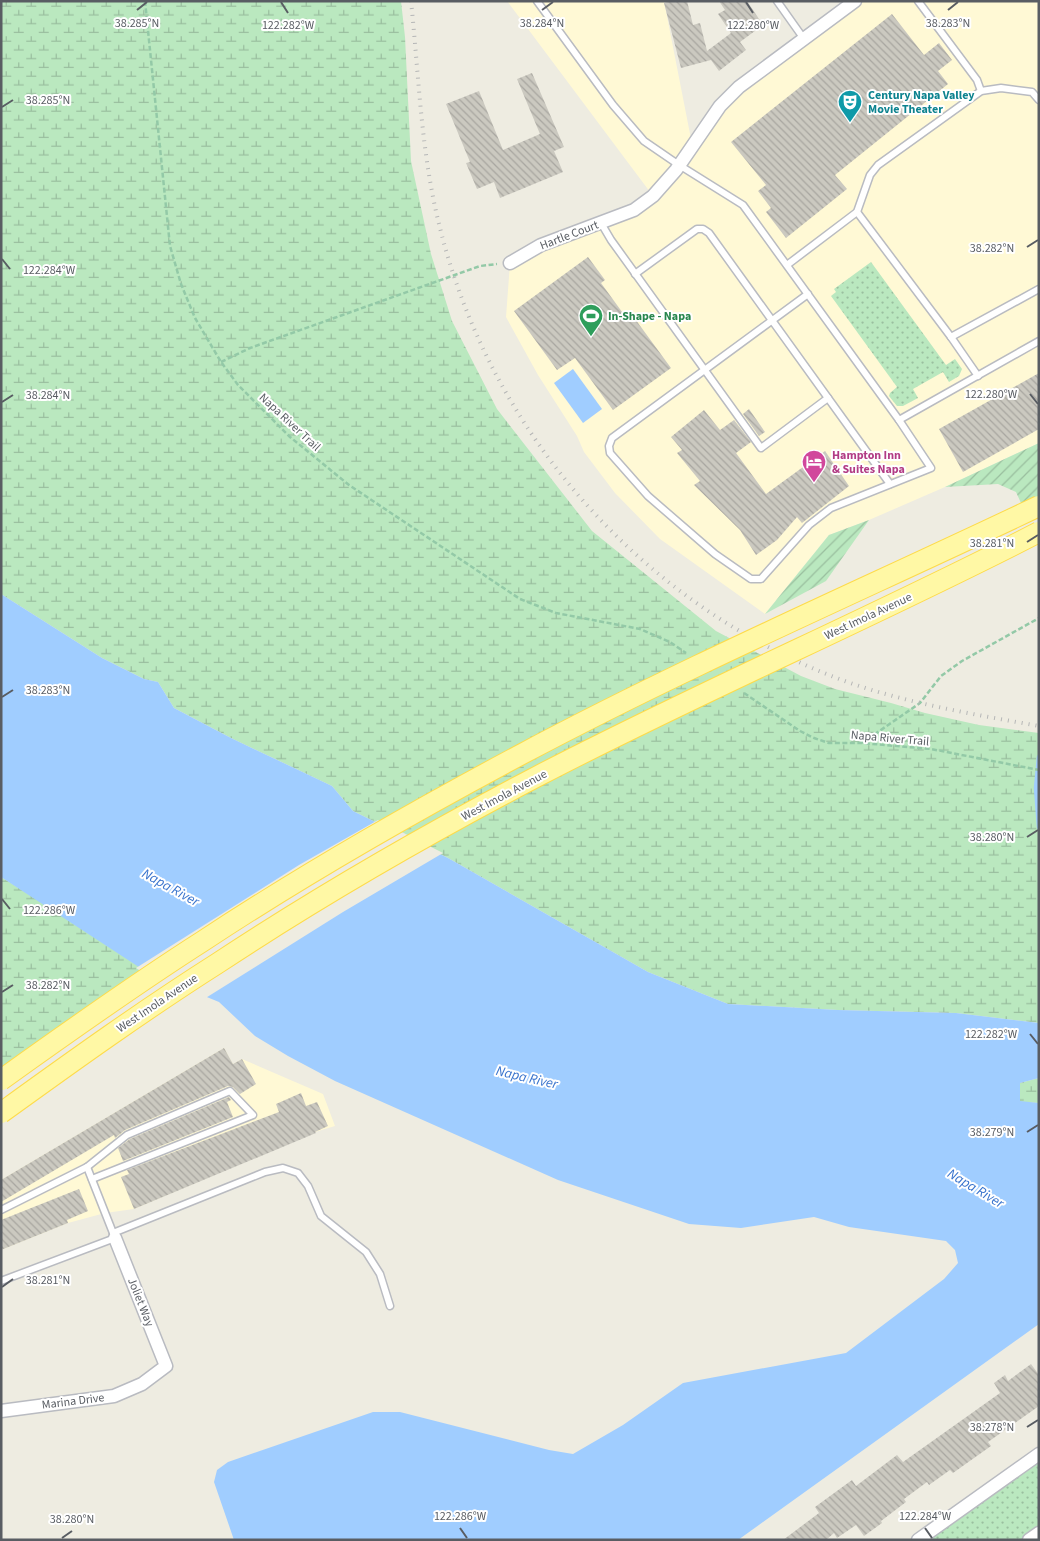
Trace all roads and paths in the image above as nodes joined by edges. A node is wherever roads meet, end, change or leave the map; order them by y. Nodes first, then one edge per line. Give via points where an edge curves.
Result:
1 (145, 1) edge
2 (538, 1) edge
3 (777, 1) edge
4 (918, 1) edge
5 (855, 2) edge
6 (805, 39) junction
7 (981, 91) junction
8 (1035, 92) edge
9 (1039, 100) edge
10 (679, 165) junction
11 (857, 212) junction
12 (601, 223) junction
13 (510, 262) joint
14 (787, 265) junction
15 (635, 274) junction
16 (1039, 288) edge
17 (808, 294) junction
18 (772, 321) junction
19 (951, 336) junction
20 (1039, 341) edge
21 (221, 362) junction
22 (705, 370) junction
23 (978, 376) junction
24 (828, 398) junction
25 (899, 420) junction
26 (890, 484) junction
27 (1039, 506) edge
28 (1039, 532) edge
29 (1039, 618) edge
30 (684, 651) dead end
31 (752, 698) dead end
32 (862, 743) junction
33 (1039, 770) edge
34 (1, 1080) edge
35 (1, 1113) edge
36 (87, 1166) junction
37 (92, 1179) junction
38 (1, 1210) edge
39 (114, 1236) junction
40 (1, 1281) edge
41 (390, 1306) dead end
42 (166, 1366) joint
43 (1, 1411) edge
44 (1039, 1454) edge
45 (1039, 1533) edge
46 (918, 1540) edge
47 (1029, 1540) edge

1 - 21 path, Napa River Trail via 170,246 195,318
2 - 10 lane via 644,141
3 - 6 lane
4 - 7 lane via 977,80
5 - 6 street, Hartle Court
6 - 10 street, Hartle Court via 739,87 720,106
7 - 8 lane via 1001,88
7 - 11 lane via 878,164 870,175
8 - 9 lane
10 - 12 street, Hartle Court via 653,196 634,210
10 - 14 lane via 744,205
11 - 14 lane
11 - 19 lane
12 - 13 street, Hartle Court via 541,245
12 - 15 lane
13 - 21 path via 480,266 250,348
14 - 17 lane
15 - 18 lane via 697,229 703,229
15 - 22 lane
16 - 19 lane
17 - 18 lane
17 - 25 lane
18 - 22 lane
18 - 24 lane
19 - 23 lane
20 - 23 lane
21 - 30 path, Napa River Trail via 238,385 290,437 349,484 520,600 556,613 640,629
22 - 24 lane via 761,448
22 - 26 lane via 612,438 610,454 648,496 715,554 750,579 761,579 809,525 831,508
23 - 25 lane
24 - 26 lane
25 - 26 lane via 931,468
27 - 34 main road, bridge via 646,691 414,813 313,871 204,940
28 - 35 main road, West Imola Avenue, bridge via 658,715 428,836 218,962
29 - 32 path via 962,660 941,676 920,703
31 - 32 path, Napa River Trail via 814,738 829,743
32 - 33 path, Napa River Trail via 930,749
36 - 37 lane
36 - 37 lane via 127,1135 230,1091 254,1114
36 - 38 lane
37 - 39 lane
39 - 40 lane
39 - 41 lane via 265,1172 283,1168 298,1174 308,1186 321,1216 366,1252 380,1274
39 - 42 street, Joliet Way
42 - 43 street, Marina Drive via 142,1384 114,1396
44 - 46 street
45 - 47 street

